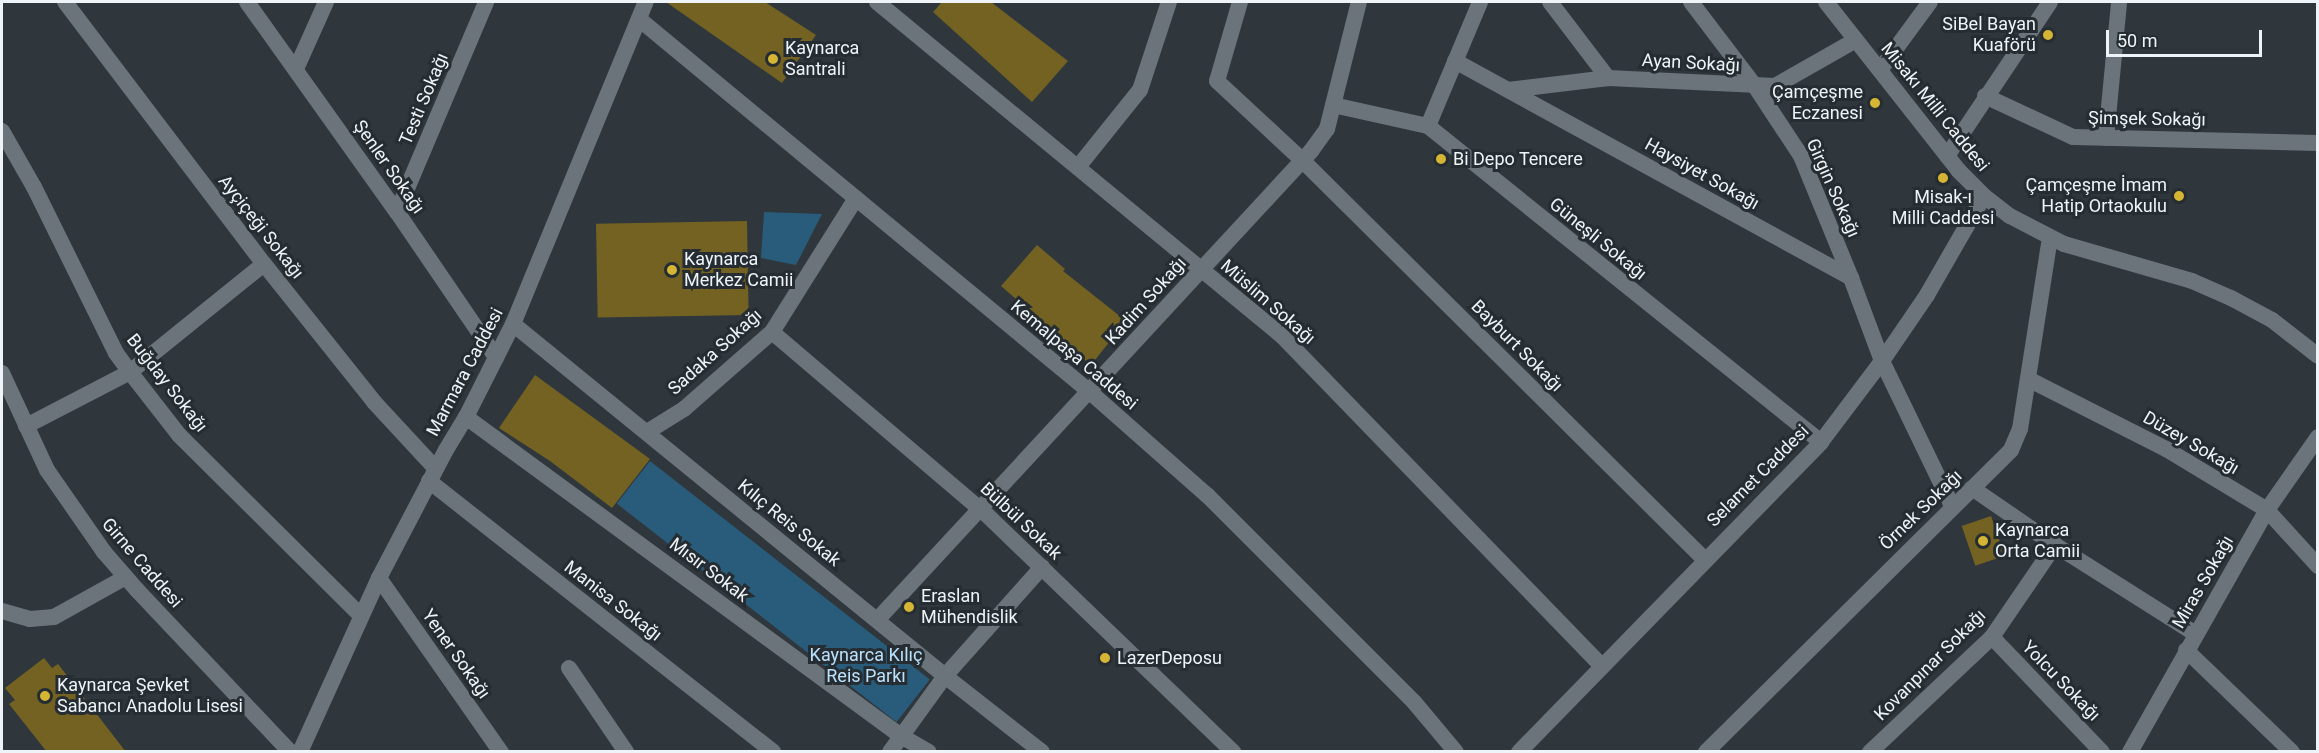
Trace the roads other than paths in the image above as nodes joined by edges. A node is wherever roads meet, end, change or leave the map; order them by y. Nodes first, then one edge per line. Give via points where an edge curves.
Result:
1 (65, 2) edge
2 (247, 2) edge
3 (326, 2) edge
4 (486, 2) edge
5 (646, 2) edge
6 (877, 2) edge
7 (1169, 2) edge
8 (1240, 2) edge
9 (1359, 2) edge
10 (1480, 2) edge
11 (1550, 2) edge
12 (1690, 2) edge
13 (1826, 2) edge
14 (1930, 2) edge
15 (2050, 2) edge
16 (2119, 2) edge
17 (639, 18) junction
18 (1856, 40) junction
19 (1455, 61) junction
20 (296, 69) junction
21 (1880, 70) junction
22 (1608, 78) junction
23 (1755, 86) junction
24 (1508, 90) junction
25 (1985, 96) junction
26 (1333, 105) junction
27 (1428, 126) junction
28 (2, 131) edge
29 (2106, 138) junction
30 (2318, 143) edge
31 (1947, 156) junction
32 (1303, 161) junction
33 (1078, 167) junction
34 (1984, 196) junction
35 (856, 198) junction
36 (397, 212) junction
37 (2050, 237) junction
38 (264, 264) junction
39 (1202, 269) junction
40 (1851, 278) junction
41 (513, 324) junction
42 (772, 332) junction
43 (2318, 356) edge
44 (496, 357) junction
45 (1882, 361) junction
46 (129, 372) junction
47 (2, 373) edge
48 (2028, 379) junction
49 (1089, 392) junction
50 (466, 417) junction
51 (26, 426) junction
52 (647, 432) junction
53 (2318, 437) edge
54 (1821, 442) junction
55 (432, 475) junction
56 (1972, 488) junction
57 (1952, 506) junction
58 (981, 509) junction
59 (2267, 510) junction
60 (2055, 545) junction
61 (1704, 559) junction
62 (2318, 566) edge
63 (1042, 567) junction
64 (126, 577) junction
65 (379, 578) junction
66 (2, 611) edge
67 (361, 616) junction
68 (878, 619) junction
69 (2196, 634) junction
70 (1992, 637) junction
71 (2186, 650) junction
72 (1602, 666) junction
73 (569, 668) dead end
74 (945, 676) junction
75 (901, 736) junction
76 (290, 752) edge
77 (300, 752) edge
78 (501, 752) edge
79 (626, 752) edge
80 (773, 752) edge
81 (890, 752) edge
82 (929, 752) edge
83 (1042, 752) edge
84 (1233, 752) edge
85 (1456, 752) edge
86 (1519, 752) edge
87 (1706, 752) edge
88 (1870, 752) edge
89 (2102, 752) edge
90 (2130, 752) edge
91 (2292, 752) edge

1 - 38 street, Ayçiçeği Sokağı
2 - 20 street, Şenler Sokağı
3 - 20 street
4 - 36 street, Testi Sokağı
5 - 17 street, Marmara Caddesi
6 - 33 street, Müslim Sokağı
7 - 33 street via 1140,90
8 - 32 street, Bayburt Sokağı via 1217,81
9 - 26 street, Kadim Sokağı
10 - 19 street
11 - 22 street
12 - 23 street, Girgin Sokağı
13 - 18 street, Misakı Milli Caddesi
14 - 21 street
15 - 25 street
16 - 29 street
17 - 35 street, Kemalpaşa Caddesi
17 - 41 street, Marmara Caddesi
18 - 21 street, Misakı Milli Caddesi
18 - 23 street, Ayan Sokağı via 1775,86
19 - 24 street, Haysiyet Sokağı
19 - 27 street
20 - 36 street, Şenler Sokağı
21 - 31 street, Misakı Milli Caddesi
22 - 23 street, Ayan Sokağı
22 - 24 street, Ayan Sokağı
23 - 40 street, Girgin Sokağı via 1801,156
24 - 40 street, Haysiyet Sokağı
25 - 29 street, Şimşek Sokağı via 2073,137
25 - 31 street
26 - 27 street, Güneşli Sokağı
26 - 32 street, Kadim Sokağı via 1327,129
27 - 54 street, Güneşli Sokağı
28 - 46 street, Buğday Sokağı
29 - 30 street, Şimşek Sokağı
31 - 34 street, Misakı Milli Caddesi
32 - 39 street, Kadim Sokağı
32 - 61 street, Bayburt Sokağı
33 - 39 street, Müslim Sokağı
34 - 37 street, Misakı Milli Caddesi via 2010,216
34 - 45 street, Selamet Caddesi via 1927,295
35 - 42 street, Sadaka Sokağı
35 - 49 street, Kemalpaşa Caddesi
36 - 44 street, Şenler Sokağı
37 - 43 street, Misakı Milli Caddesi via 2192,281 2272,320
37 - 48 street, Örnek Sokağı
38 - 46 street
38 - 55 street, Ayçiçeği Sokağı
39 - 49 street, Kadim Sokağı
39 - 72 street, Müslim Sokağı via 1282,336
40 - 45 street
41 - 44 street, Marmara Caddesi
41 - 52 street, Kılıç Reis Sokak
42 - 52 street, Sadaka Sokağı via 684,409
42 - 58 street, Bülbül Sokak
44 - 50 street, Marmara Caddesi
45 - 54 street, Selamet Caddesi
45 - 57 street
46 - 51 street
46 - 67 street, Buğday Sokağı via 179,435
47 - 51 street, Girne Caddesi
48 - 56 street, Örnek Sokağı via 2020,429 2011,450
48 - 59 street, Düzey Sokağı via 2166,449
49 - 58 street, Kadim Sokağı
49 - 85 street, Kemalpaşa Caddesi via 1207,495 1414,702
50 - 55 street, Marmara Caddesi
50 - 75 street, Mısır Sokak
51 - 64 street, Girne Caddesi via 72,509
52 - 68 street, Kılıç Reis Sokak
53 - 59 street, Miras Sokağı
54 - 61 street, Selamet Caddesi
55 - 65 street, Marmara Caddesi
55 - 80 street, Manisa Sokağı
56 - 57 street, Örnek Sokağı
56 - 60 street
57 - 87 street, Örnek Sokağı
58 - 63 street, Bülbül Sokak
58 - 68 street, Kadim Sokağı
59 - 62 street, Düzey Sokağı
59 - 69 street, Miras Sokağı
60 - 69 street
60 - 70 street, Kovanpınar Sokağı
61 - 72 street, Selamet Caddesi
63 - 74 street
63 - 84 street, Bülbül Sokak
64 - 66 street via 54,617 30,619
64 - 76 street, Girne Caddesi
65 - 67 street, Marmara Caddesi
65 - 78 street, Yener Sokağı
67 - 77 street, Marmara Caddesi
68 - 74 street, Kılıç Reis Sokak
69 - 71 street, Miras Sokağı
70 - 88 street, Kovanpınar Sokağı
70 - 89 street, Yolcu Sokağı
71 - 90 street, Miras Sokağı
71 - 91 street
72 - 86 street, Selamet Caddesi
73 - 79 street
74 - 75 street
74 - 83 street, Kılıç Reis Sokak
75 - 81 street
75 - 82 street, Mısır Sokak

